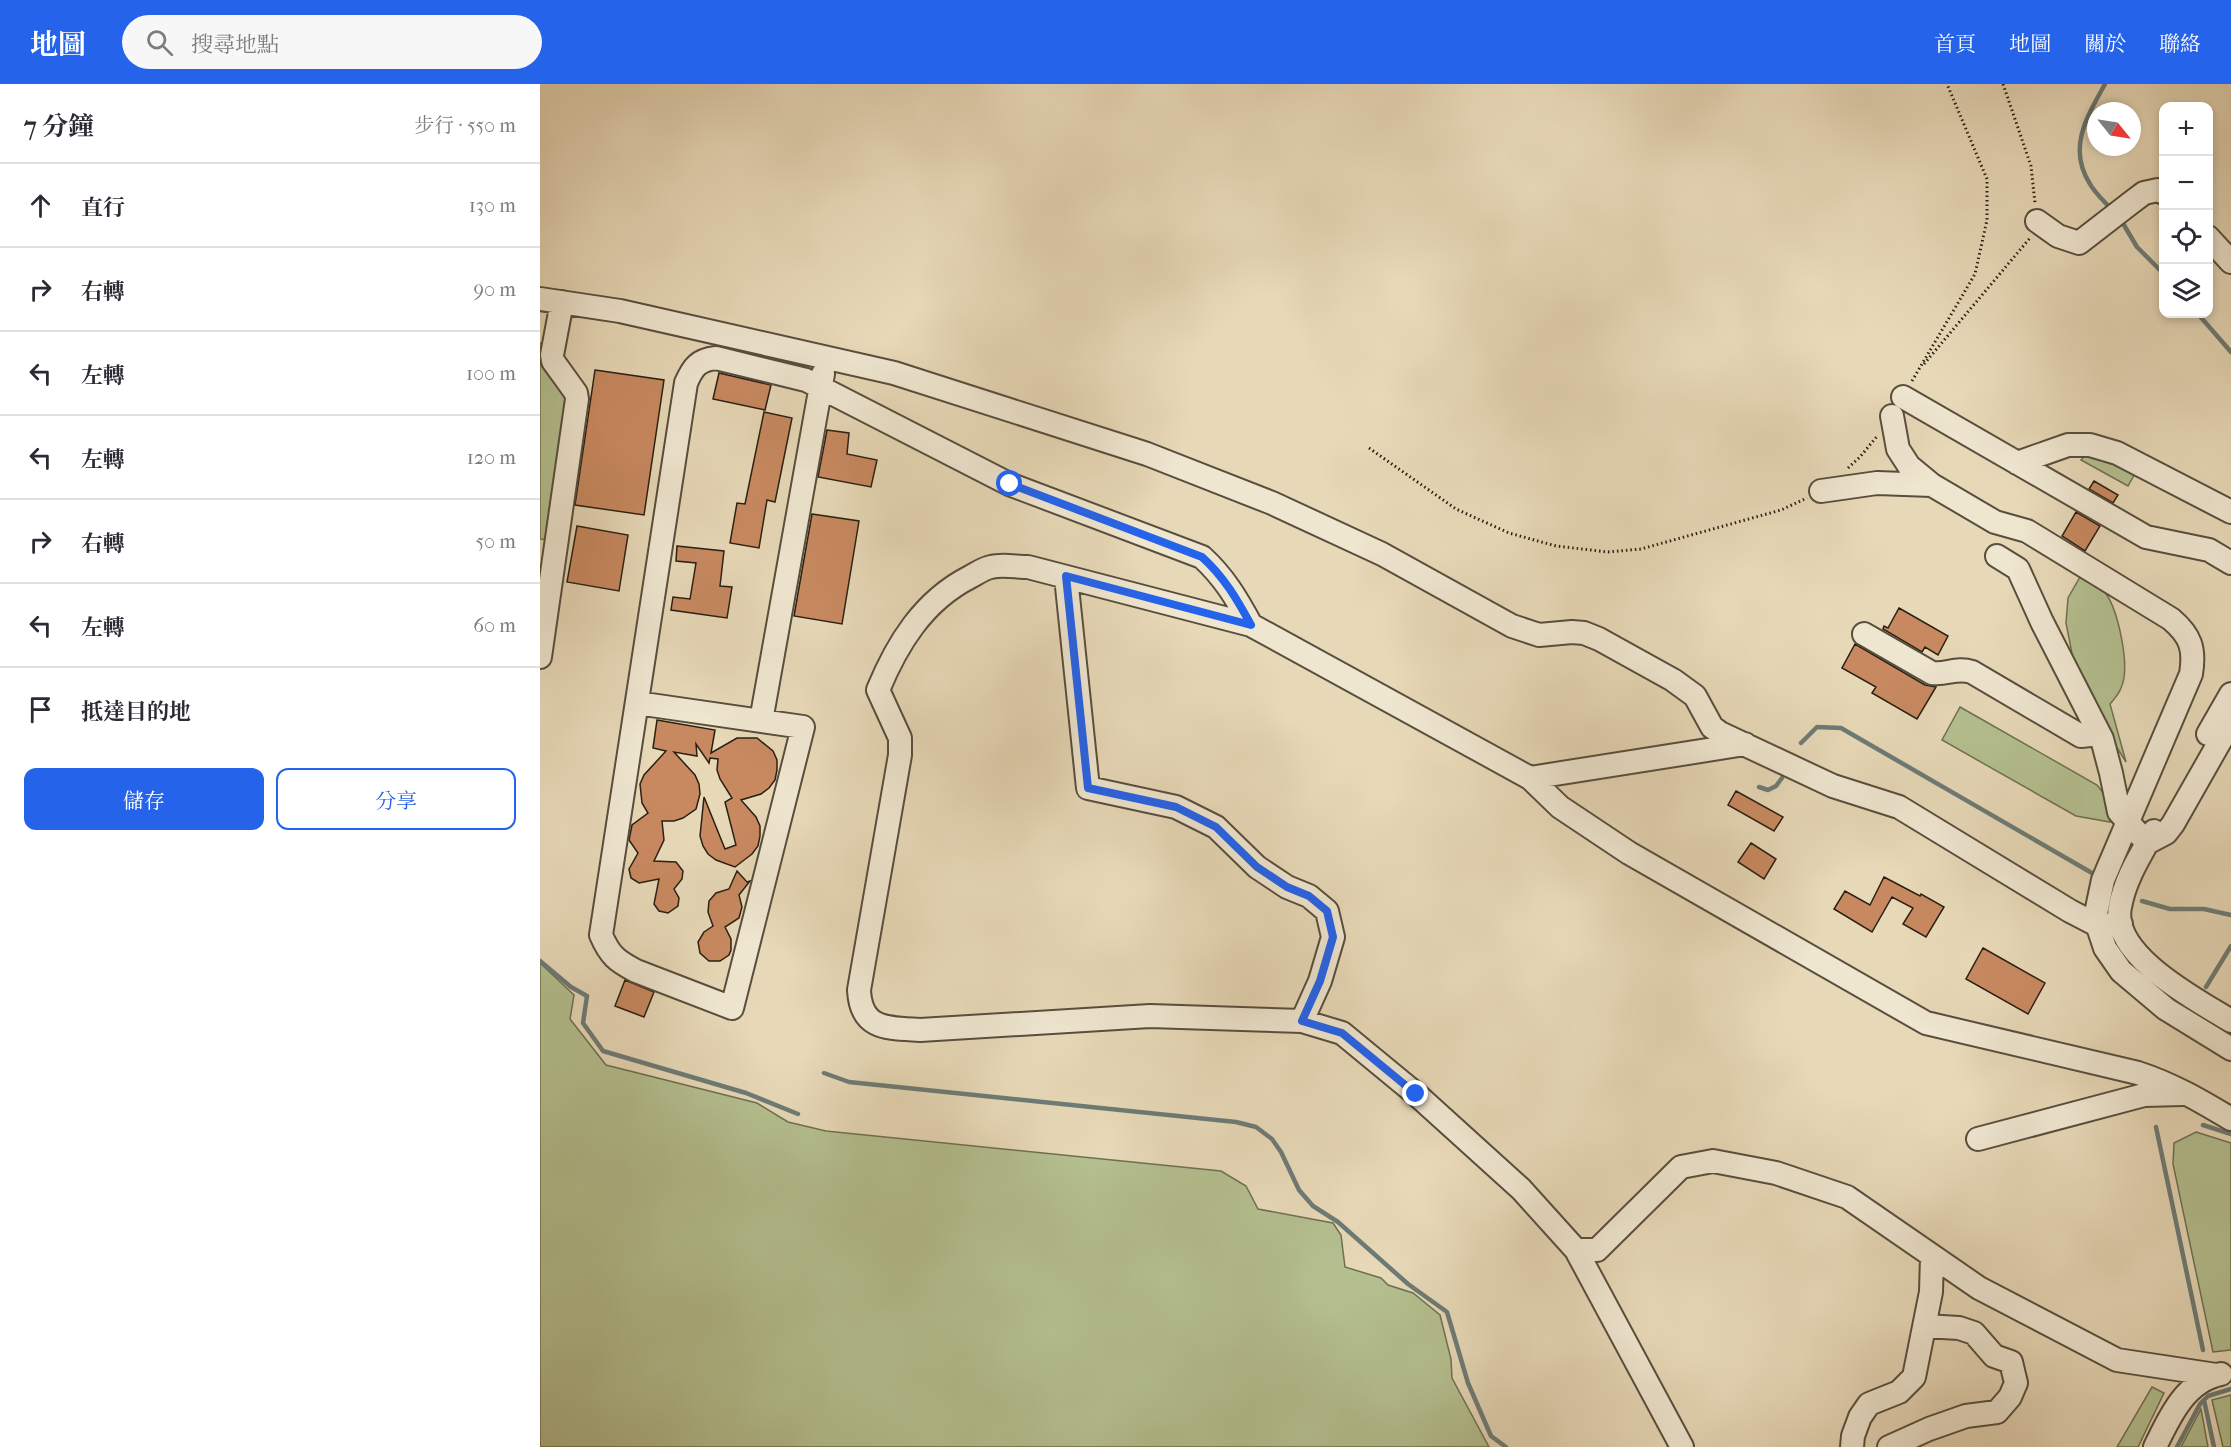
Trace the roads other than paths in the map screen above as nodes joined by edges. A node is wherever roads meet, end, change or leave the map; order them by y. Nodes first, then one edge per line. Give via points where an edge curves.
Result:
1 (2159, 191) edge
2 (2037, 221) road end
3 (2213, 242) edge
4 (2231, 262) edge
5 (551, 300) edge
6 (826, 357) junction
7 (820, 388) junction
8 (2017, 463) junction
9 (1932, 485) junction
10 (1821, 491) road end
11 (2231, 512) edge
12 (2231, 545) edge
13 (2206, 550) junction
14 (1997, 556) dead end
15 (2231, 563) edge
16 (1066, 576) junction
17 (1251, 625) junction
18 (1864, 634) dead end
19 (540, 657) edge
20 (2231, 694) edge
21 (637, 702) junction
22 (761, 721) junction
23 (2231, 722) edge
24 (2099, 734) junction
25 (1746, 744) junction
26 (1530, 778) junction
27 (2127, 823) junction
28 (2147, 843) junction
29 (2121, 924) junction
30 (2097, 925) junction
31 (1302, 1021) junction
32 (2231, 1021) edge
33 (2231, 1048) edge
34 (2188, 1094) junction
35 (2231, 1119) edge
36 (1978, 1139) dead end
37 (1576, 1250) junction
38 (1932, 1256) junction
39 (1925, 1326) junction
40 (2224, 1374) edge
41 (1682, 1447) edge
42 (1852, 1447) edge
43 (1889, 1447) edge
44 (2155, 1447) edge

1 - 2 lane via 2144,193 2079,243 2058,236
3 - 4 lane
5 - 6 lane via 620,311
5 - 19 lane via 553,361 578,399
6 - 7 lane
6 - 25 lane via 894,373 1147,454 1272,503 1382,554 1512,626 1539,635 1572,632 1599,639 1673,680 1695,696 1712,727
7 - 17 lane via 1010,484 1202,557 1231,589
7 - 21 lane via 806,380 716,358 702,360 692,369 684,395
7 - 22 lane
8 - 9 lane via 1897,407 1898,449 1909,466
8 - 11 lane via 2068,445 2090,445 2117,453
8 - 13 lane via 2146,537
9 - 10 lane via 1877,483
9 - 27 lane via 1995,522 2027,531 2183,629 2192,645 2191,674
12 - 13 lane
13 - 15 lane
14 - 24 lane via 2018,569
16 - 17 lane
16 - 31 lane via 1088,788 1176,807 1216,827 1257,867 1309,896 1327,911 1333,937 1320,981
16 - 31 lane via 1028,567 991,567 961,581 911,626 888,665 878,690 900,738 900,755 859,990 860,1007 877,1024 920,1030 1150,1016
17 - 26 lane
18 - 24 lane via 1932,673 1961,668 1972,672 2081,736
20 - 28 lane
21 - 22 lane
21 - 22 lane via 601,935 622,964 732,1008 803,728
23 - 28 lane via 2173,824 2166,833
24 - 27 lane via 2119,812
25 - 26 lane
25 - 30 lane via 1833,786 1899,807
26 - 34 lane via 1560,807 1629,853 1926,1023 2138,1073
27 - 28 lane
27 - 30 lane via 2103,880
28 - 29 lane via 2129,876 2119,909
29 - 30 lane
29 - 32 lane via 2136,955
30 - 33 lane via 2105,948 2121,971 2166,1009
31 - 37 lane via 1342,1033 1406,1086 1521,1189
34 - 35 lane
34 - 36 lane via 2144,1095
37 - 38 lane via 1597,1250 1681,1167 1713,1161 1776,1173 1847,1197
37 - 41 lane
38 - 39 lane
38 - 40 lane via 1979,1288 2117,1360
39 - 42 lane via 1914,1377 1899,1392 1869,1404 1860,1417
39 - 43 lane via 1974,1333 1994,1356 2010,1362 2016,1383 1997,1412 1966,1416
40 - 44 lane via 2196,1385 2183,1398

